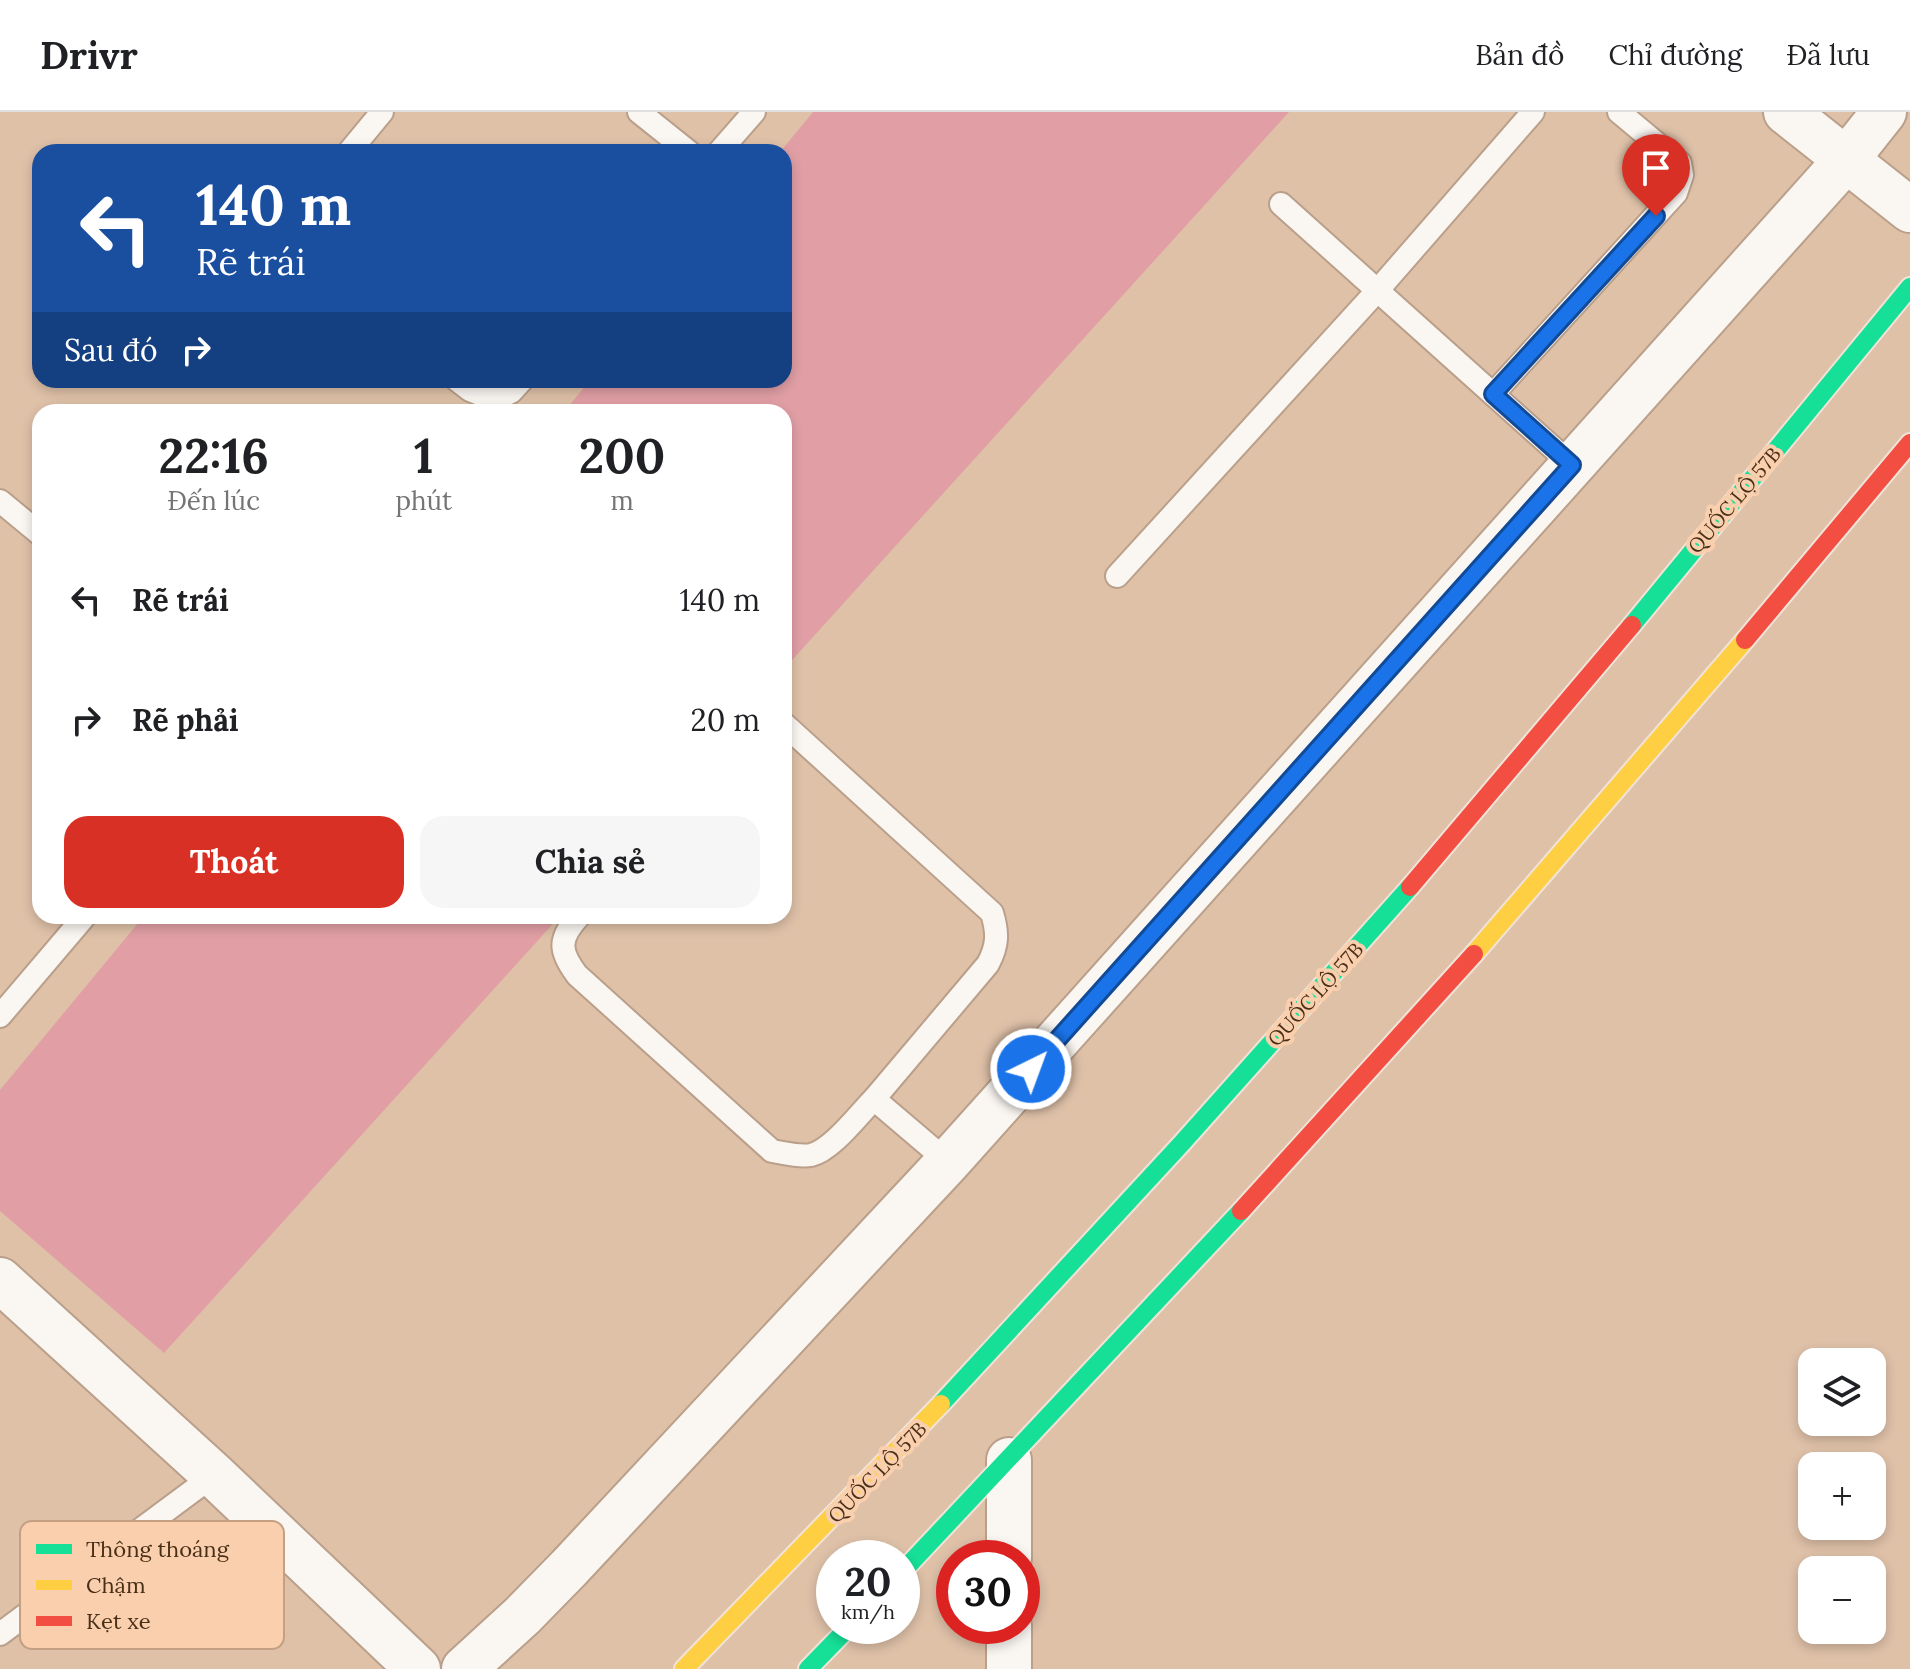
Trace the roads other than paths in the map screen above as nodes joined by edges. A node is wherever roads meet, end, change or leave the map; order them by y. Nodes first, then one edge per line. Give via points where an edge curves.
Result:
1 (382, 112) edge
2 (639, 112) edge
3 (754, 112) edge
4 (1533, 112) edge
5 (1619, 112) edge
6 (1786, 112) edge
7 (1884, 112) edge
8 (356, 144) edge
9 (679, 144) edge
10 (726, 144) edge
11 (1846, 160) junction
12 (1281, 204) dead end
13 (1910, 210) edge
14 (1910, 287) edge
15 (1377, 291) junction
16 (467, 388) edge
17 (515, 388) edge
18 (1493, 394) junction
19 (1910, 443) edge
20 (1572, 465) junction
21 (0, 501) edge
22 (32, 527) edge
23 (1117, 576) dead end
24 (792, 731) edge
25 (78, 924) edge
26 (572, 924) edge
27 (0, 1016) edge
28 (874, 1099) junction
29 (948, 1162) junction
30 (0, 1280) edge
31 (1009, 1460) junction
32 (214, 1475) junction
33 (152, 1521) edge
34 (262, 1521) edge
35 (1009, 1540) edge
36 (284, 1542) edge
37 (920, 1553) edge
38 (20, 1619) edge
39 (0, 1634) edge
40 (832, 1644) edge
41 (1009, 1644) edge
42 (418, 1669) edge
43 (464, 1669) edge
44 (684, 1669) edge
45 (808, 1669) edge
46 (1009, 1669) edge

1 - 8 lane
2 - 9 lane
3 - 10 lane
4 - 15 lane
5 - 18 lane via 1680,163 1676,193
6 - 11 street
7 - 11 street
11 - 13 street
11 - 20 street
12 - 15 lane
14 - 44 main road, QUỐC LỘ 57B via 1343,963 921,1427
15 - 18 lane
15 - 23 lane
16 - 17 lane via 495,400
18 - 20 lane
19 - 31 main road via 1515,908
20 - 29 street
21 - 22 lane
24 - 28 lane via 992,913 998,931 988,964
25 - 27 lane
26 - 28 lane via 563,942 564,957 577,975 772,1151 814,1154
28 - 29 lane
29 - 43 street via 569,1568
30 - 32 street
31 - 35 street
31 - 37 main road
32 - 33 lane
32 - 34 street
36 - 42 street
38 - 39 lane
40 - 45 main road
41 - 46 street

